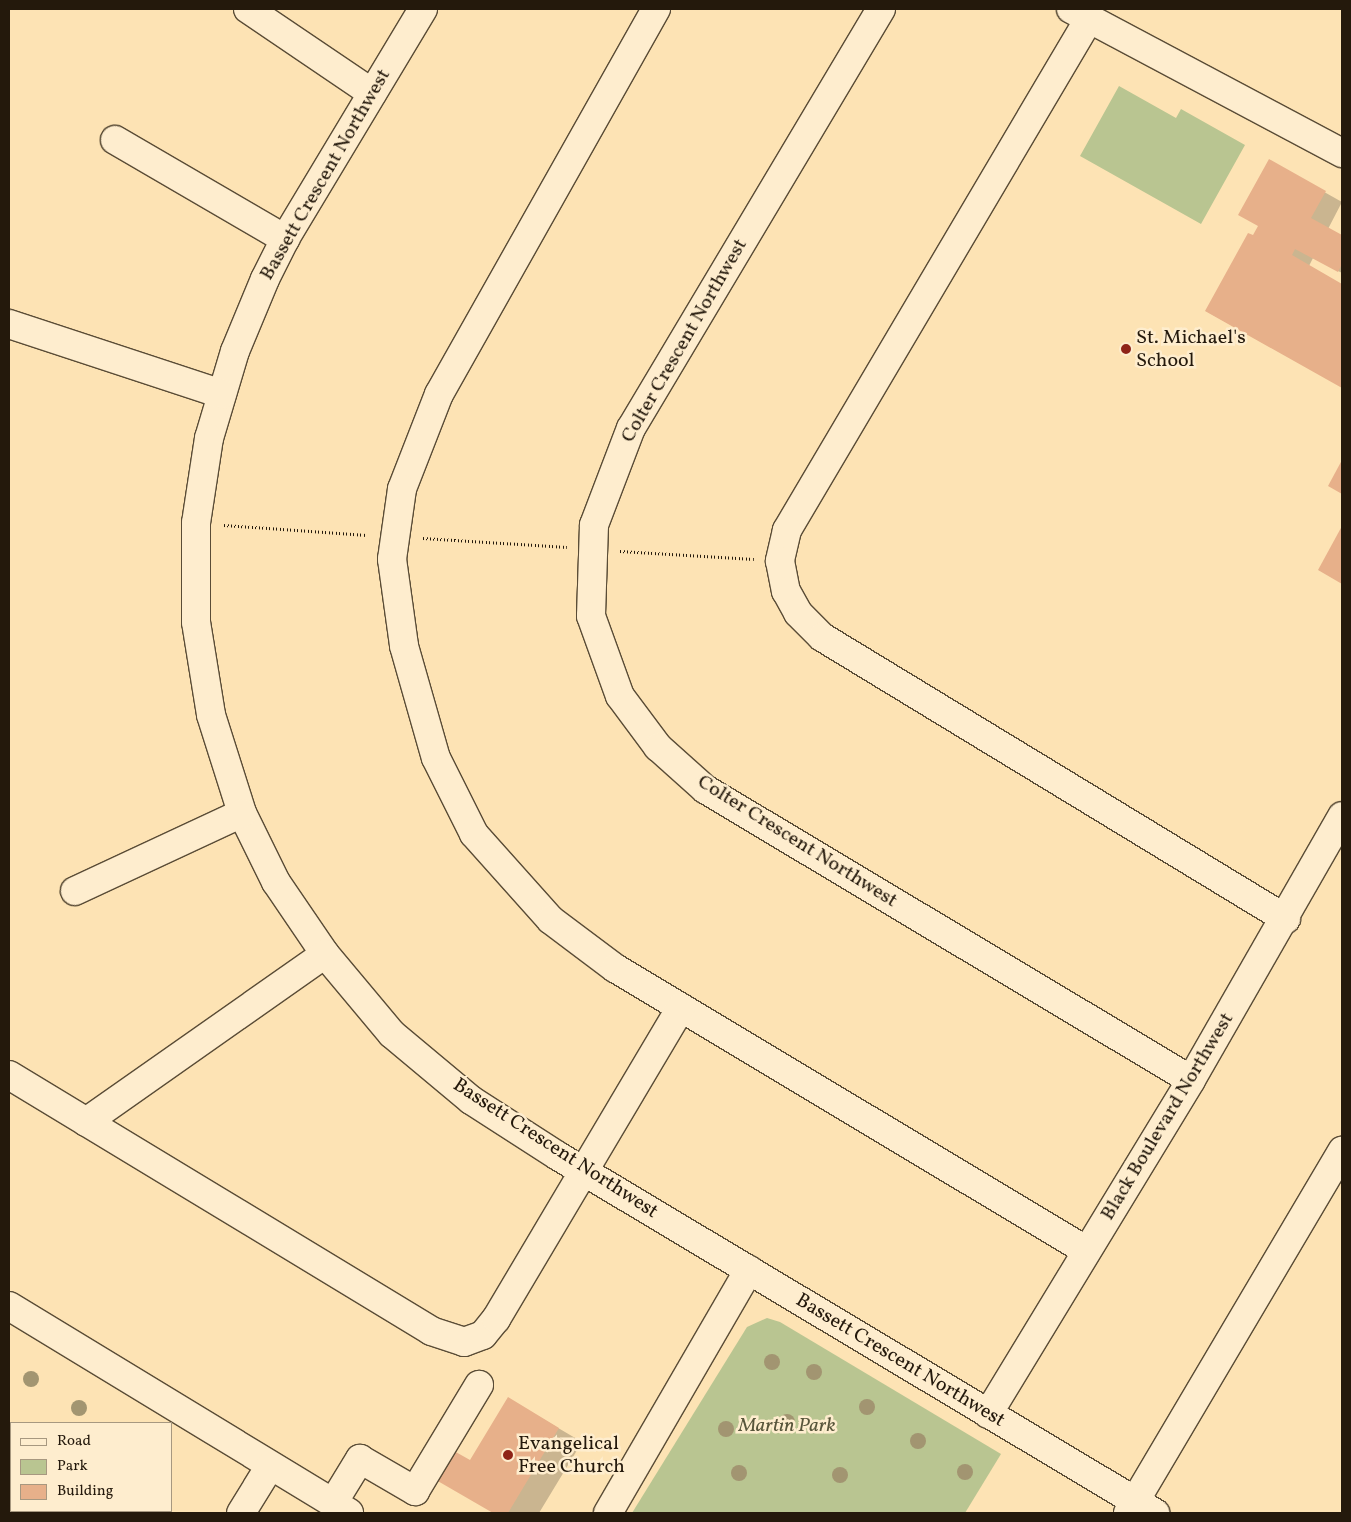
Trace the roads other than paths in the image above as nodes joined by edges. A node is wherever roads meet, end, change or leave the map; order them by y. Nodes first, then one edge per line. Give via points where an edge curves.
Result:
1 (248, 9) edge
2 (423, 9) edge
3 (656, 9) edge
4 (881, 9) edge
5 (1080, 14) edge
6 (372, 93) junction
7 (115, 140) dead end
8 (1342, 153) edge
9 (285, 240) junction
10 (9, 324) edge
11 (222, 394) junction
12 (242, 813) junction
13 (1342, 816) edge
14 (75, 891) dead end
15 (1286, 919) junction
16 (325, 954) junction
17 (681, 1008) junction
18 (9, 1076) edge
19 (1191, 1080) junction
20 (86, 1122) junction
21 (1342, 1151) edge
22 (584, 1172) junction
23 (1087, 1251) junction
24 (749, 1270) junction
25 (9, 1306) edge
26 (479, 1385) dead end
27 (988, 1414) junction
28 (270, 1466) junction
29 (341, 1508) edge
30 (1139, 1509) edge
31 (241, 1513) edge
32 (608, 1513) edge

1 - 6 street
2 - 6 street, Bassett Crescent Northwest
3 - 17 street via 439,394 402,488 392,559 404,646 436,758 474,834 551,920 615,968
4 - 19 street, Colter Crescent Northwest via 631,428 594,524 591,616 620,696 658,747 705,789
5 - 8 street
5 - 15 street via 787,530 780,561 786,591 798,613 822,637
6 - 9 street, Bassett Crescent Northwest
7 - 9 street
9 - 11 street, Bassett Crescent Northwest via 235,351
10 - 11 street
11 - 12 street, Bassett Crescent Northwest via 209,438 196,523 196,622 209,705
12 - 14 street
12 - 16 street, Bassett Crescent Northwest via 276,882
13 - 15 street, Black Boulevard Northwest
15 - 19 street, Black Boulevard Northwest
16 - 20 street
16 - 22 street, Bassett Crescent Northwest via 392,1034 472,1100
17 - 22 street
17 - 23 street
18 - 20 street
19 - 23 street, Black Boulevard Northwest
20 - 22 street via 431,1331 464,1342 483,1335 496,1319
21 - 30 street
22 - 24 street, Bassett Crescent Northwest
23 - 27 street, Black Boulevard Northwest
24 - 27 street, Bassett Crescent Northwest
24 - 32 street
25 - 28 street
26 - 29 street via 415,1491 360,1459
27 - 30 street, Bassett Crescent Northwest
28 - 29 street
28 - 31 street

